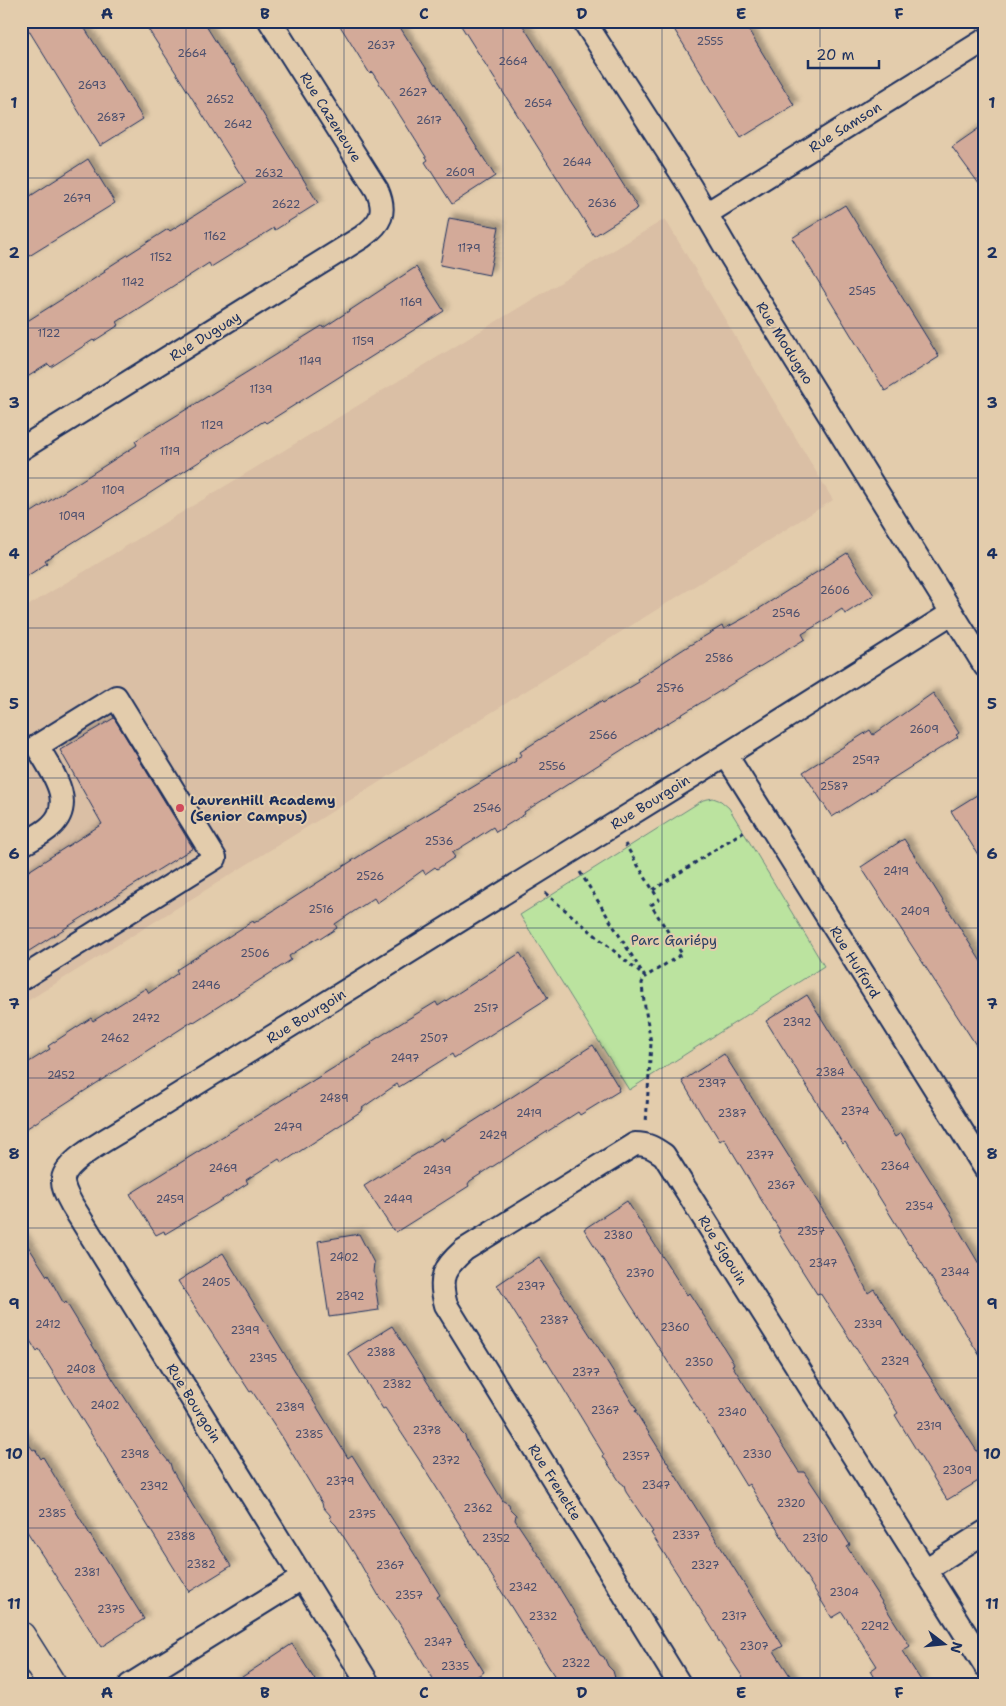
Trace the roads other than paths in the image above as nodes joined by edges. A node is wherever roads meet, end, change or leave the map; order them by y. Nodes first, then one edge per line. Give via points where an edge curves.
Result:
1 (270, 21) edge
2 (584, 21) edge
3 (985, 40) edge
4 (706, 214) junction
5 (382, 215) joint
6 (21, 449) edge
7 (952, 613) junction
8 (985, 666) edge
9 (726, 755) junction
10 (21, 844) edge
11 (21, 978) edge
12 (645, 1144) joint
13 (985, 1168) edge
14 (985, 1532) edge
15 (925, 1570) junction
16 (302, 1578) junction
17 (21, 1636) edge
18 (985, 1665) edge
19 (52, 1685) edge
20 (130, 1685) edge
21 (369, 1685) edge
22 (680, 1685) edge

1 - 5 street, Rue Cazeneuve via 377,190 382,202
2 - 4 street, Rue Modugno
3 - 4 street, Rue Samson
4 - 7 street, Rue Modugno
5 - 6 street, Rue Duguay via 374,229 362,238
7 - 8 street, Rue Modugno
7 - 9 street, Rue Bourgoin
9 - 13 street, Rue Hufford
9 - 16 street, Rue Bourgoin via 99,1145 70,1166 63,1178 64,1190 72,1205
10 - 11 street via 51,826 59,816 62,801 62,788 37,746 116,697 215,858
12 - 15 street, Rue Sigouin via 664,1156
12 - 22 street, Rue Frenette via 625,1149 464,1250 442,1276 442,1291 446,1305
14 - 15 street
15 - 18 street, Rue Sigouin
16 - 20 street
16 - 21 street, Rue Bourgoin
17 - 19 main road

